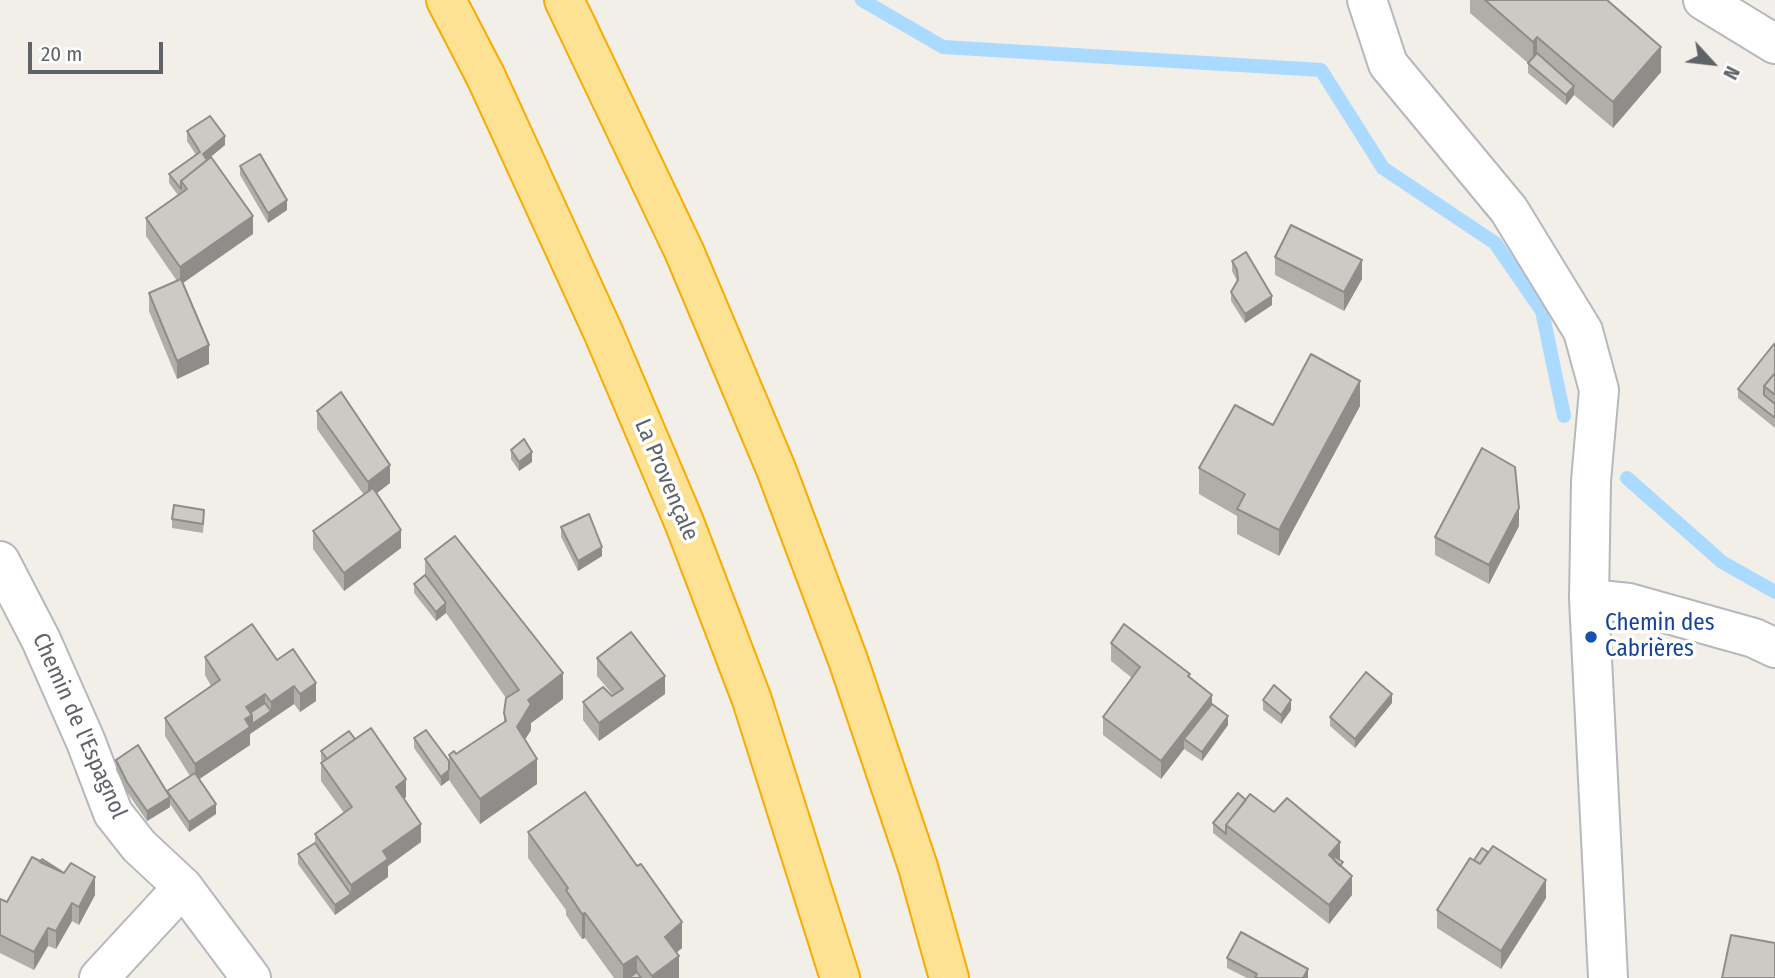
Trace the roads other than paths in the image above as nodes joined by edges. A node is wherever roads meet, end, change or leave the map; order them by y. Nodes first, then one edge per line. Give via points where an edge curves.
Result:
1 (446, 0) edge
2 (564, 0) edge
3 (1367, 0) edge
4 (1703, 0) edge
5 (1775, 44) edge
6 (0, 562) edge
7 (1589, 599) junction
8 (1775, 649) edge
9 (183, 887) junction
10 (99, 978) edge
11 (251, 978) edge
12 (840, 978) edge
13 (949, 978) edge
14 (1608, 978) edge

1 - 12 highway, La Provençale via 604,334 684,522 752,700
2 - 13 highway via 684,251 776,469 848,660 918,867
3 - 7 street via 1388,64 1509,210 1583,331 1599,390 1591,481
4 - 5 street
6 - 9 street, Chemin de l'Espagnol via 41,640 113,813 139,846
7 - 8 street via 1629,603 1754,638
7 - 14 street
9 - 10 street
9 - 11 street, Chemin de l'Espagnol

